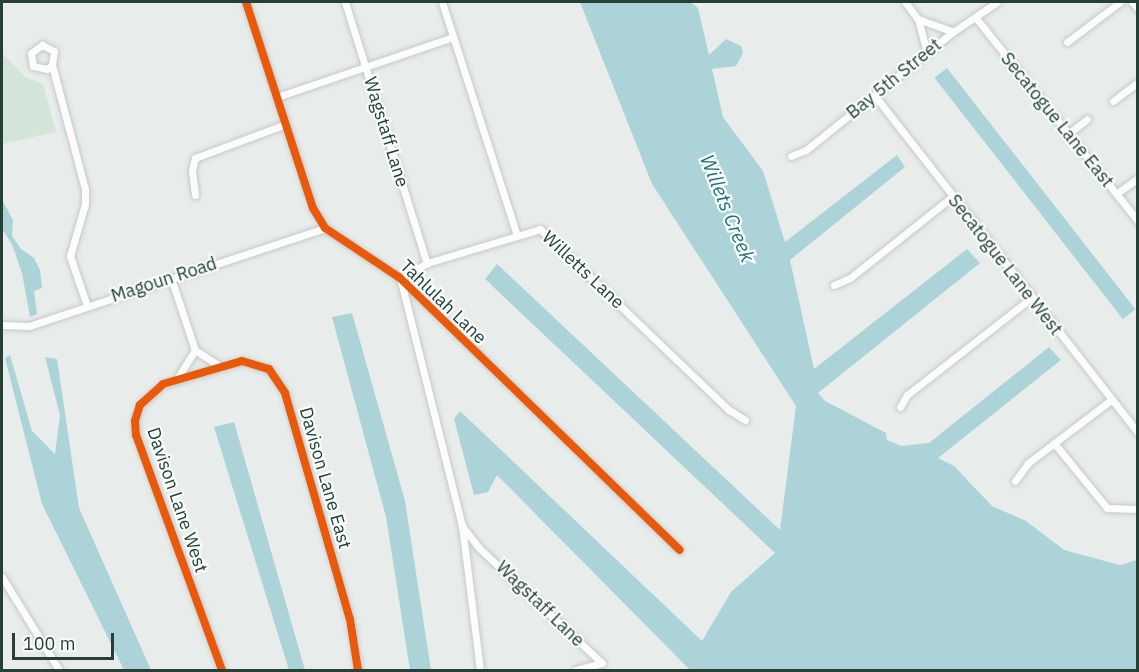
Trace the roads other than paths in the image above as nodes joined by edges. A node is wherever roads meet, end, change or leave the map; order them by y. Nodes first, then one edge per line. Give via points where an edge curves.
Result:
1 (246, 2) edge
2 (345, 2) edge
3 (442, 2) edge
4 (905, 2) edge
5 (997, 2) edge
6 (1120, 2) edge
7 (1132, 2) edge
8 (1137, 9) edge
9 (976, 18) junction
10 (918, 19) junction
11 (953, 32) junction
12 (453, 37) junction
13 (1067, 42) dead end
14 (927, 53) junction
15 (52, 65) dead end
16 (366, 68) junction
17 (1137, 82) edge
18 (875, 96) junction
19 (277, 97) junction
20 (1113, 100) dead end
21 (1087, 119) dead end
22 (286, 124) junction
23 (1068, 134) junction
24 (791, 156) dead end
25 (1137, 178) edge
26 (1116, 194) junction
27 (195, 195) dead end
28 (952, 197) junction
29 (1137, 221) edge
30 (325, 228) junction
31 (517, 235) junction
32 (427, 263) junction
33 (171, 278) junction
34 (400, 278) junction
35 (834, 285) dead end
36 (1031, 297) junction
37 (87, 306) junction
38 (2, 325) edge
39 (195, 350) junction
40 (218, 365) junction
41 (200, 371) joint
42 (177, 378) junction
43 (1111, 400) junction
44 (900, 407) dead end
45 (745, 420) dead end
46 (1137, 433) edge
47 (1054, 443) junction
48 (1014, 481) dead end
49 (1137, 509) edge
50 (462, 526) junction
51 (680, 549) dead end
52 (2, 577) edge
53 (59, 670) edge
54 (222, 670) edge
55 (358, 670) edge
56 (480, 670) edge
57 (576, 670) edge

1 - 19 street, Tahlulah Lane
2 - 16 street, Wagstaff Lane
3 - 12 street, Willetts Lane
4 - 10 street
5 - 9 street, Bay 5th Street
6 - 13 street
7 - 8 street
9 - 11 street, Bay 5th Street
9 - 23 street, Secatogue Lane East
10 - 11 street
10 - 14 street
11 - 14 street, Bay 5th Street
12 - 16 street
12 - 31 street, Willetts Lane
14 - 18 street, Bay 5th Street
15 - 37 street via 85,189 85,204 70,256
16 - 19 street
16 - 32 street, Wagstaff Lane
17 - 20 street
18 - 24 street, Bay 5th Street via 806,150
18 - 28 street, Secatogue Lane West
19 - 22 street, Tahlulah Lane
21 - 23 street
22 - 27 street via 195,158
22 - 30 street, Tahlulah Lane via 313,208
23 - 26 street, Secatogue Lane East
25 - 26 street
26 - 29 street, Secatogue Lane East
28 - 35 street via 850,278
28 - 36 street, Secatogue Lane West
30 - 33 street, Magoun Road
30 - 34 street, Tahlulah Lane
31 - 32 street
31 - 45 street, Willetts Lane via 540,229 729,410
32 - 34 street
33 - 37 street, Magoun Road
33 - 39 street
34 - 50 street, Wagstaff Lane
34 - 51 street, Tahlulah Lane
36 - 43 street, Secatogue Lane West
36 - 44 street via 908,395
37 - 38 street, Magoun Road via 29,326
39 - 40 street
39 - 42 street
40 - 41 street, Davison Lane East
40 - 55 street, Davison Lane East via 258,363 279,379 350,619
41 - 42 street, Davison Lane West
42 - 54 street, Davison Lane West via 150,393 140,405 136,435
43 - 46 street, Secatogue Lane West
43 - 47 street
47 - 48 street via 1028,463
47 - 49 street via 1107,508
50 - 56 street, Wagstaff Lane
50 - 57 street, Wagstaff Lane via 479,548 602,663
52 - 53 street

